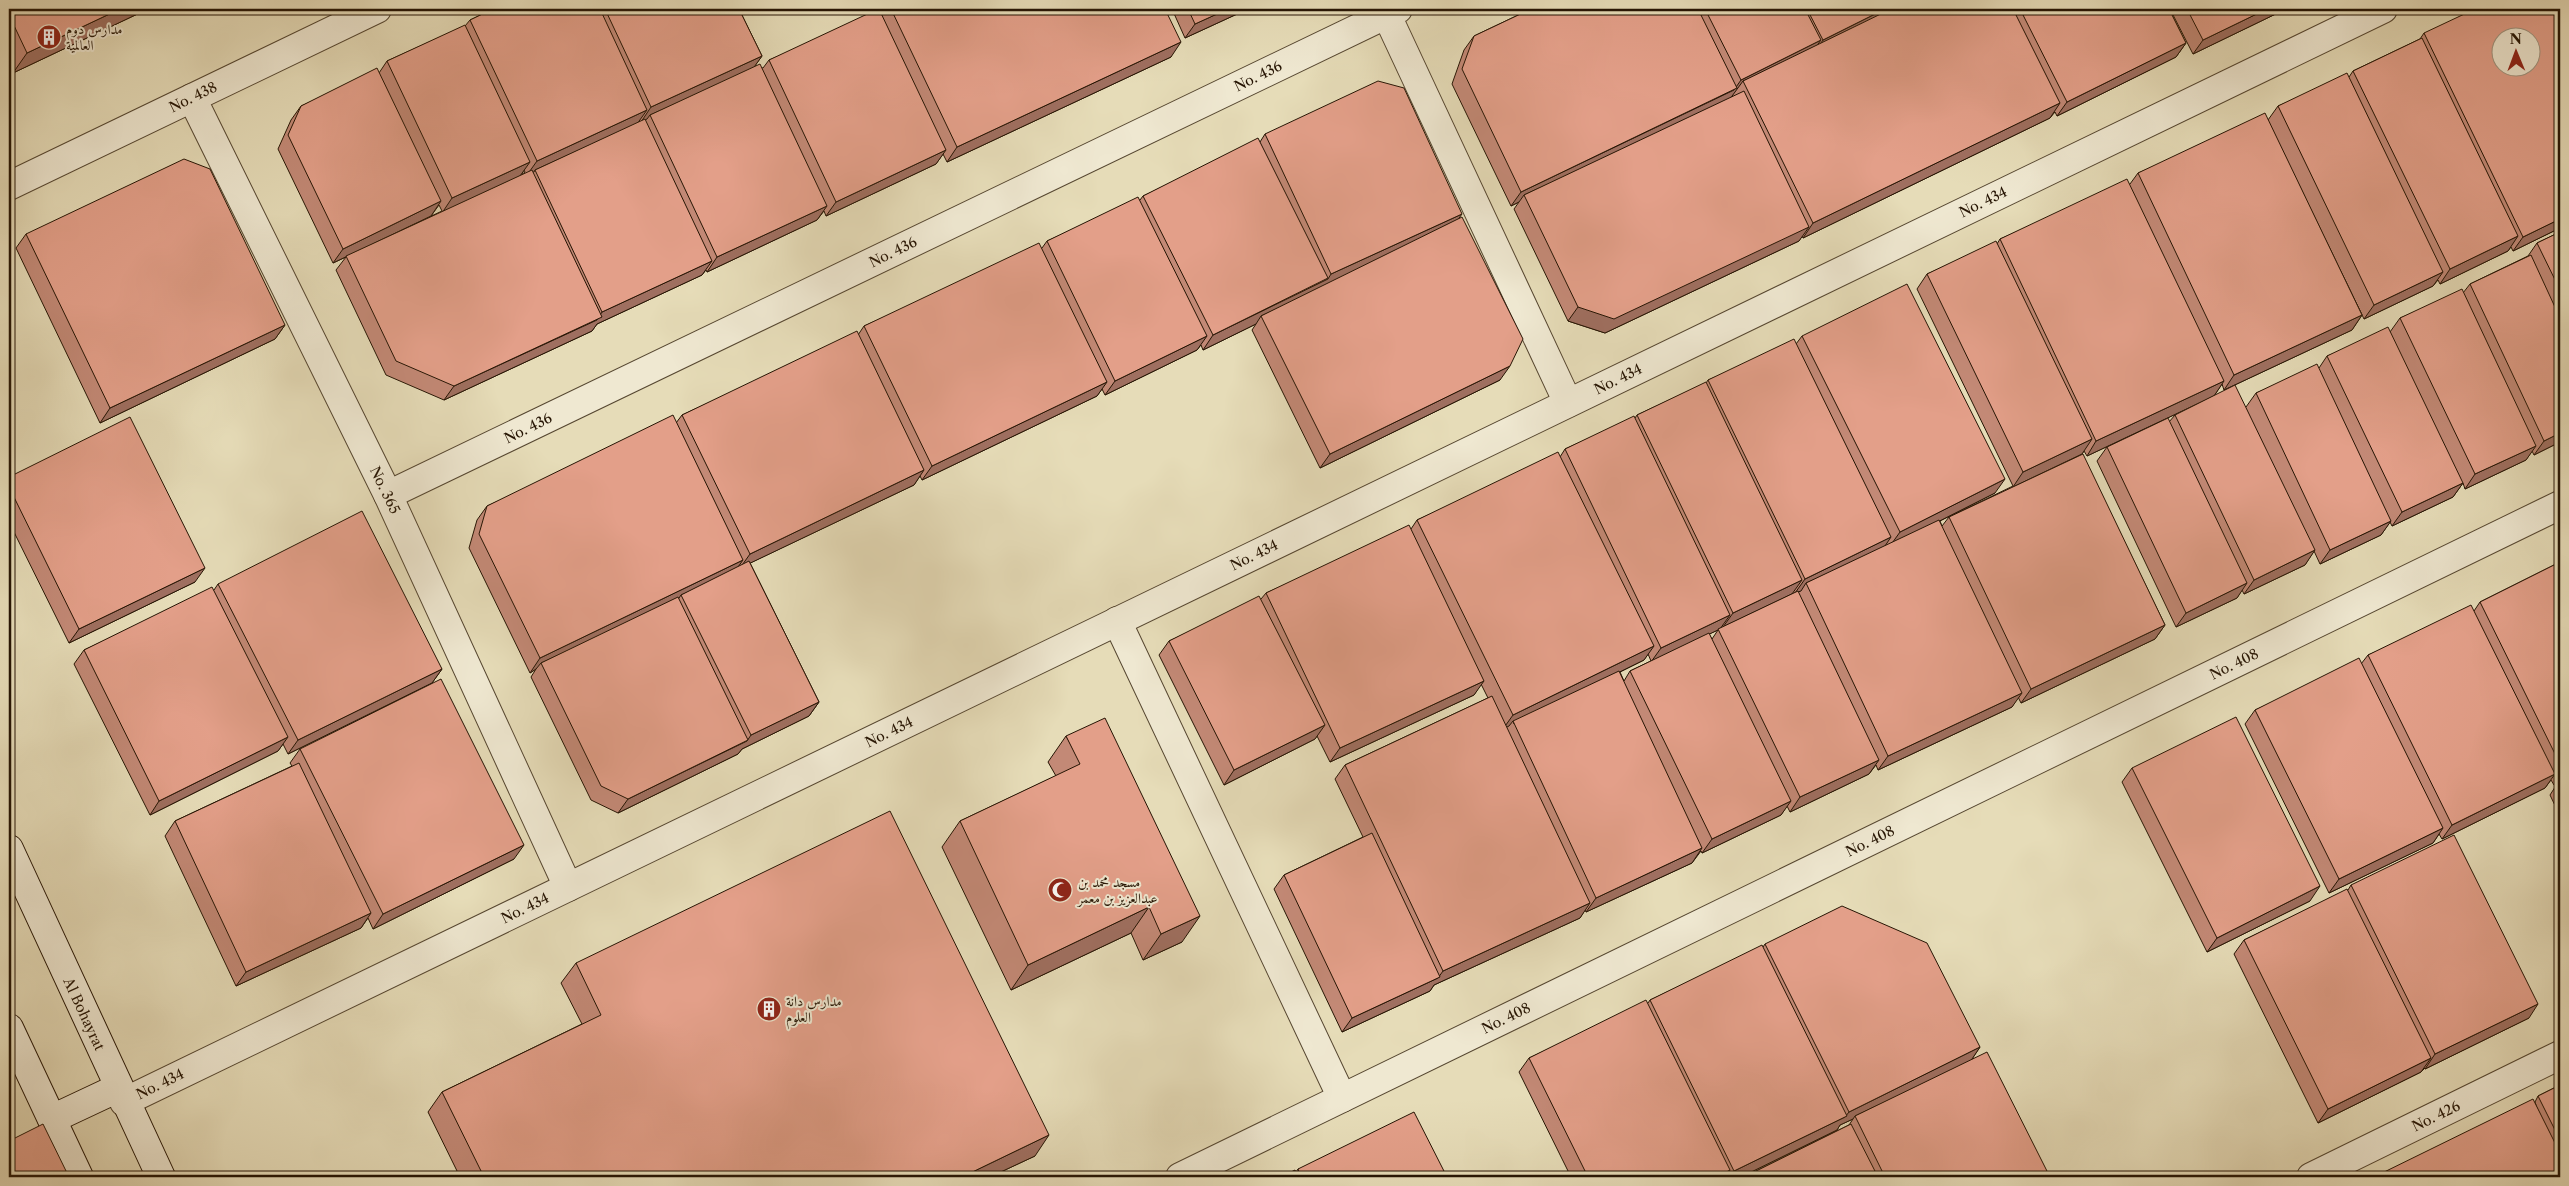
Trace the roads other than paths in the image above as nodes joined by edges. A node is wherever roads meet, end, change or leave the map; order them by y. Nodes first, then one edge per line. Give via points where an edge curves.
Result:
1 (377, 9) edge
2 (2383, 9) edge
3 (1389, 11) edge
4 (192, 98) junction
5 (9, 186) edge
6 (1568, 403) junction
7 (388, 495) junction
8 (2560, 505) edge
9 (1118, 622) junction
10 (9, 849) edge
11 (568, 887) junction
12 (9, 1028) edge
13 (2560, 1055) edge
14 (121, 1095) junction
15 (1342, 1098) junction
16 (52, 1119) junction
17 (79, 1177) edge
18 (161, 1177) edge
19 (1180, 1177) edge
20 (2311, 1177) edge

1 - 4 street, No. 438
2 - 6 street, No. 434
3 - 6 street
3 - 7 street, No. 436
4 - 5 street, No. 438
4 - 7 street, No. 365
6 - 9 street, No. 434
7 - 11 street, No. 365
8 - 15 street, No. 408
9 - 11 street, No. 434
9 - 15 street
10 - 14 street, Al Bohayrat
11 - 14 street, No. 434
12 - 16 street
13 - 20 street, No. 426
14 - 16 street, No. 434
14 - 18 street, Al Bohayrat
15 - 19 street, No. 408
16 - 17 street

